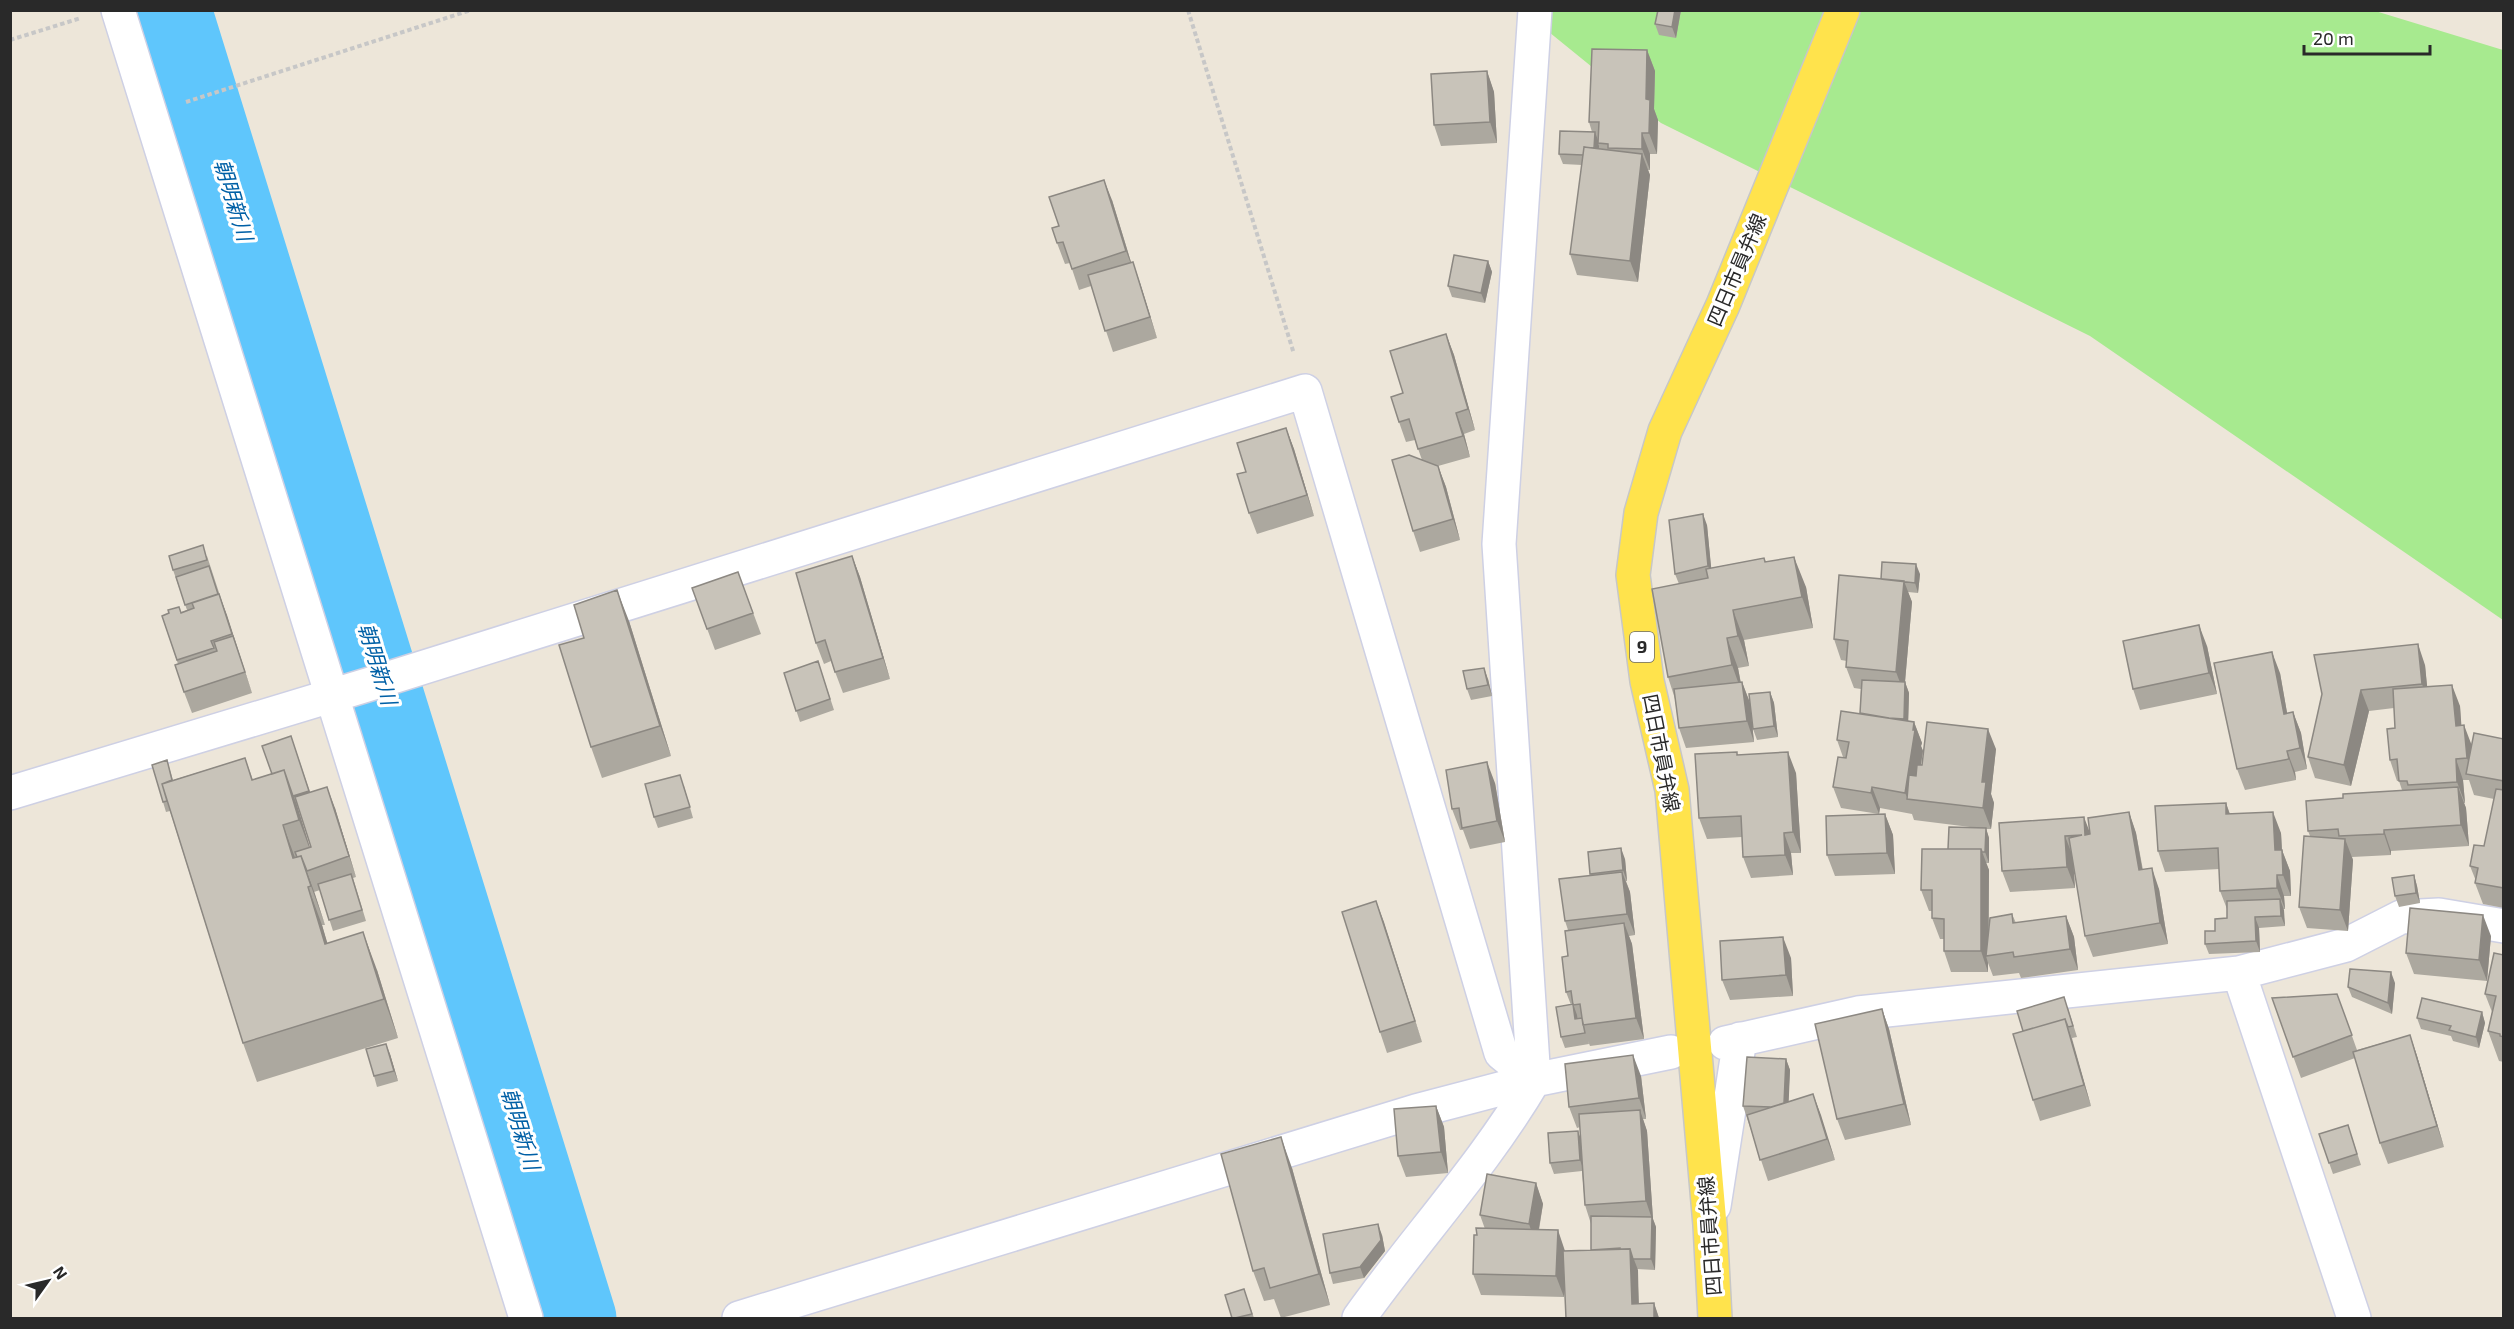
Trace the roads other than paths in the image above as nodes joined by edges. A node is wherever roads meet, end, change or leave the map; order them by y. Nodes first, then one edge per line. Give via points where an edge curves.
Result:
1 (118, 10) edge
2 (1535, 10) edge
3 (1843, 10) edge
4 (332, 695) junction
5 (10, 793) edge
6 (2504, 926) edge
7 (2239, 973) junction
8 (1671, 1052) dead end
9 (1534, 1080) junction
10 (1710, 1226) junction
11 (526, 1318) edge
12 (739, 1318) edge
13 (1359, 1318) edge
14 (1715, 1318) edge
15 (2354, 1318) edge

1 - 4 street
2 - 9 street via 1499,544
3 - 10 main road, 四日市員弁線 / 9 via 1723,305 1665,431 1641,513 1633,575 1647,681 1672,790
4 - 5 street
4 - 9 street via 1305,391 1501,1053
4 - 11 street
6 - 7 street via 2439,915 2401,917 2346,945
7 - 10 street via 1858,1013 1732,1041
7 - 15 street
8 - 9 street
9 - 12 street via 1416,1112
9 - 13 street via 1508,1123
10 - 14 main road, 四日市員弁線 / 9

